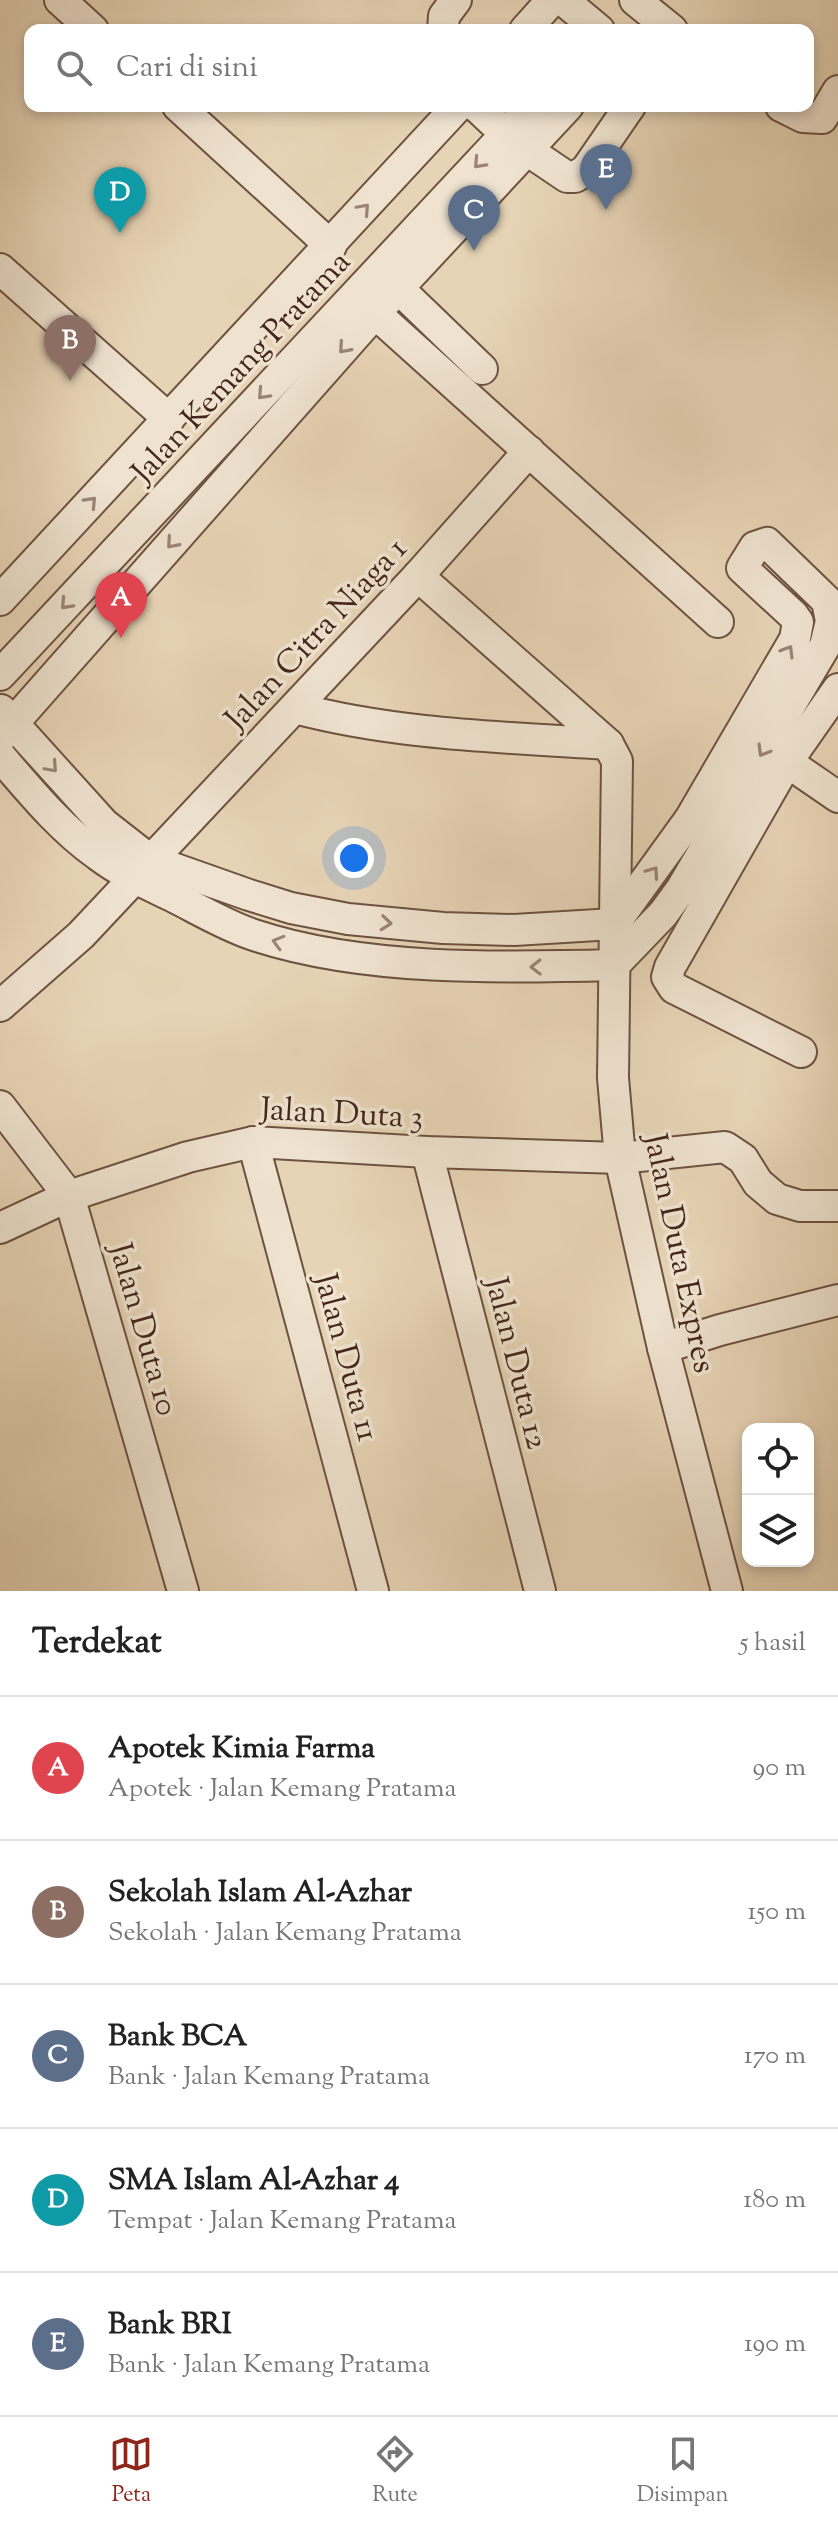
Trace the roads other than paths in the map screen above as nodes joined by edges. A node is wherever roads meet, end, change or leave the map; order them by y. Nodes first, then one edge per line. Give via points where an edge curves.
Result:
1 (60, 0) edge
2 (456, 0) edge
3 (552, 0) edge
4 (563, 0) edge
5 (626, 0) edge
6 (86, 24) edge
7 (443, 24) edge
8 (530, 24) edge
9 (593, 24) edge
10 (605, 24) edge
11 (838, 91) edge
12 (185, 112) edge
13 (453, 112) edge
14 (483, 112) edge
15 (529, 112) edge
16 (559, 112) edge
17 (626, 112) edge
18 (793, 112) edge
19 (830, 118) edge
20 (516, 142) junction
21 (331, 246) junction
22 (0, 269) edge
23 (399, 289) junction
24 (375, 313) junction
25 (482, 369) dead end
26 (169, 419) junction
27 (529, 451) junction
28 (418, 576) junction
29 (0, 600) edge
30 (718, 622) dead end
31 (0, 675) edge
32 (838, 689) edge
33 (295, 708) junction
34 (4, 723) edge
35 (608, 744) junction
36 (0, 756) edge
37 (787, 762) junction
38 (838, 797) edge
39 (142, 868) junction
40 (614, 924) junction
41 (614, 965) junction
42 (0, 1006) edge
43 (801, 1052) dead end
44 (0, 1106) edge
45 (253, 1142) junction
46 (427, 1152) junction
47 (620, 1158) junction
48 (69, 1196) junction
49 (838, 1206) edge
50 (0, 1228) edge
51 (838, 1300) edge
52 (663, 1348) junction
53 (183, 1591) edge
54 (373, 1591) edge
55 (540, 1591) edge
56 (727, 1591) edge

1 - 6 street
2 - 7 street
3 - 8 street
4 - 9 street
5 - 10 street
11 - 19 street
12 - 21 street
21 -> 13 street, Jalan Kemang Pratama
14 - 20 street
15 - 20 street, Jalan Kemang Pratama
16 - 20 street
17 - 20 street via 586,170 575,177 562,174
18 - 19 street
20 - 23 street
20 -> 31 street, Jalan Kemang Pratama
21 - 26 street, Jalan Kemang Pratama
22 - 26 street
23 - 24 street
23 - 25 street
24 - 27 street
24 -> 34 street
29 -> 26 street, Jalan Kemang Pratama
27 - 28 street, Jalan Citra Niaga 1
27 - 30 street
28 - 33 street, Jalan Citra Niaga 1
28 - 35 street
32 - 37 street
33 - 35 street via 408,730
33 - 39 street, Jalan Citra Niaga 1
34 -> 39 street
35 - 40 street, Jalan Duta Expres via 617,761
36 - 39 street via 47,810 97,855
37 - 38 street
37 - 43 street via 667,977 674,988
39 -> 40 street via 348,919 514,930
41 -> 39 street via 521,967 384,960 284,945 249,934
39 - 42 street, Jalan Citra Niaga 1 via 81,935
40 - 41 street, Jalan Duta Expres
40 -> 41 street via 690,819 795,639 798,622 793,615 742,568 755,547 767,543 827,601 831,621 825,646 682,888
41 - 47 street, Jalan Duta Expres via 613,1078
44 - 48 street, Jalan Duta 10
45 - 46 street, Jalan Duta 3
45 - 48 street, Jalan Duta 3
45 - 54 street, Jalan Duta 11
46 - 47 street, Jalan Duta 3
46 - 55 street, Jalan Duta 12
47 - 49 street, Jalan Duta 3 via 725,1147 743,1159 758,1183 777,1199 800,1206
47 - 52 street, Jalan Duta Expres
48 - 50 street, Jalan Duta 3
48 - 53 street, Jalan Duta 10
51 - 52 street
52 - 56 street, Jalan Duta Expres

